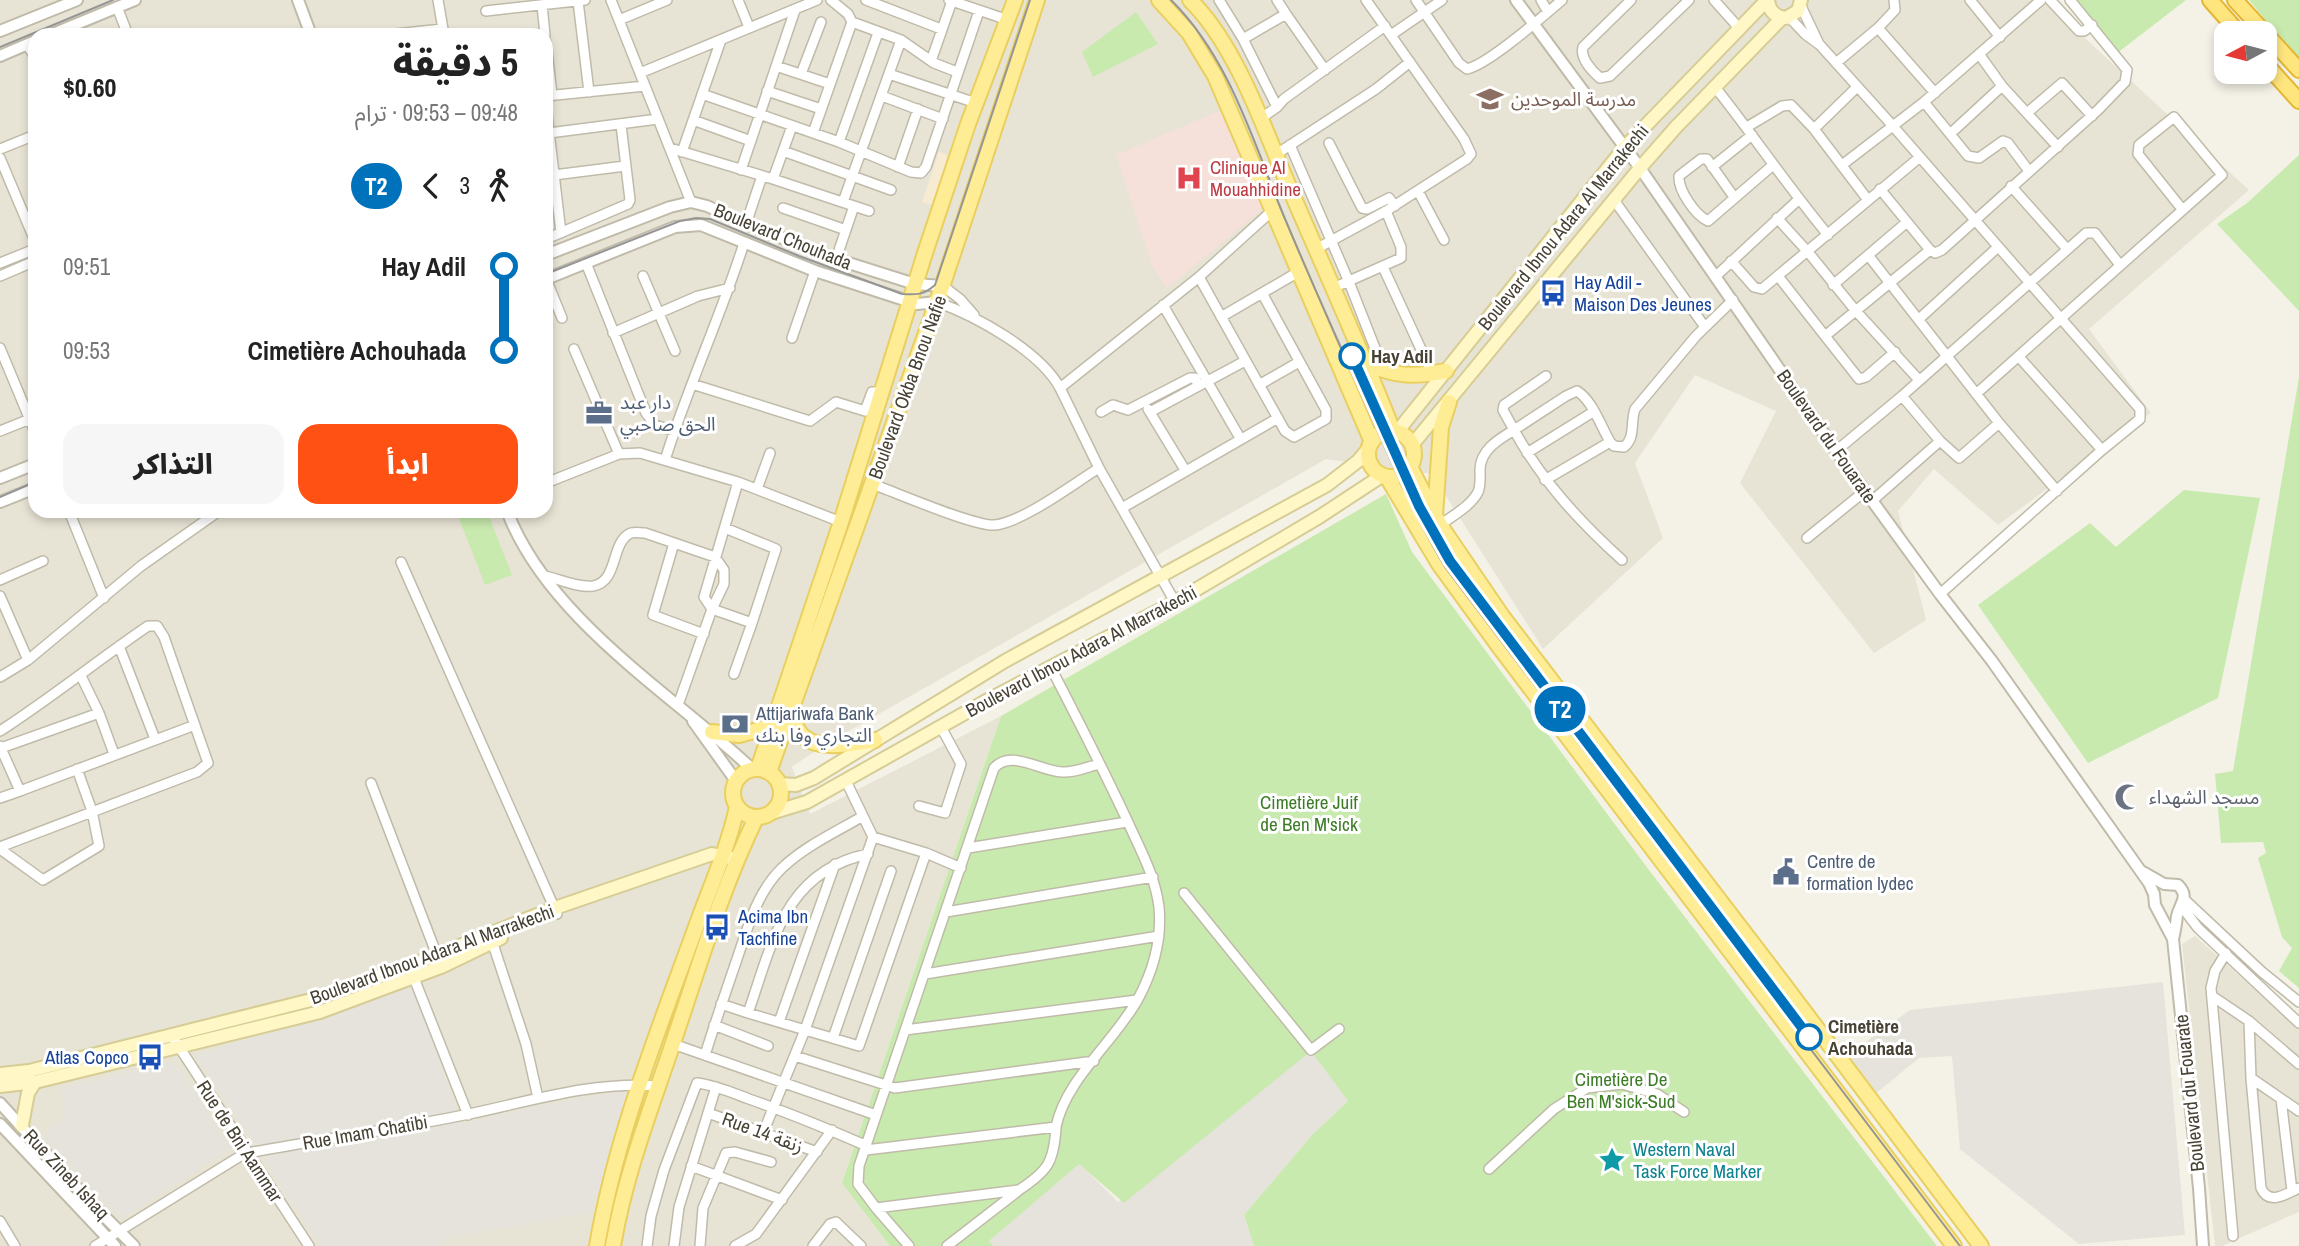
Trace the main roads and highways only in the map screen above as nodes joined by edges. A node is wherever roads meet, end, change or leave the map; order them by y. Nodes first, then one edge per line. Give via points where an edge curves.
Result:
1 (1015, 0) edge
2 (1037, 0) edge
3 (1159, 0) edge
4 (1190, 0) edge
5 (1767, 0) edge
6 (2209, 0) edge
7 (2235, 0) edge
8 (1802, 2) edge
9 (1786, 18) junction
10 (2229, 21) edge
11 (2299, 69) edge
12 (2277, 76) edge
13 (2299, 101) edge
14 (1367, 364) junction
15 (1439, 372) junction
16 (1449, 402) junction
17 (1395, 432) junction
18 (1370, 445) junction
19 (1412, 445) junction
20 (1410, 467) junction
21 (1385, 476) junction
22 (1438, 522) junction
23 (793, 703) junction
24 (772, 726) junction
25 (712, 732) road end
26 (875, 740) junction
27 (760, 770) junction
28 (779, 784) junction
29 (737, 807) junction
30 (771, 813) junction
31 (756, 818) junction
32 (729, 861) junction
33 (175, 1041) junction
34 (0, 1074) edge
35 (35, 1082) junction
36 (0, 1086) edge
37 (22, 1125) road end
38 (597, 1246) edge
39 (613, 1246) edge
40 (1954, 1246) edge
41 (1980, 1246) edge

1 - 24 main road, Boulevard Okba Bnou Nafie via 976,103 882,392 870,412 841,522
2 - 23 main road, Boulevard Okba Bnou Nafie via 943,286
3 - 18 main road via 1189,33 1215,76
4 - 14 main road via 1216,33 1259,116
5 - 9 main road via 1771,12
5 - 15 main road, Boulevard Ibnou Adara Al Marrakechi via 1624,148
6 - 10 highway
7 - 11 highway
8 - 9 main road, Boulevard Ibnou Adara Al Marrakechi via 1794,15
9 - 16 main road, Boulevard Ibnou Adara Al Marrakechi via 1640,168
12 - 13 highway
14 - 15 main road via 1405,376
14 - 17 main road
15 - 17 main road, Boulevard Ibnou Adara Al Marrakechi
16 - 19 main road, Boulevard Ibnou Adara Al Marrakechi
16 - 22 main road via 1441,427
17 - 18 main road via 1381,434
17 - 19 main road
18 - 21 main road via 1369,460
18 - 26 main road, Boulevard Ibnou Adara Al Marrakechi via 1358,461 1327,485 1004,661
19 - 20 main road
20 - 21 main road via 1399,475
20 - 22 main road
21 - 30 main road, Boulevard Ibnou Adara Al Marrakechi via 1175,602 807,802
21 - 40 main road via 1428,548 1492,637
22 - 41 main road via 1516,635
23 - 26 main road via 797,728 815,743
23 - 27 main road, Boulevard Okba Bnou Nafie
24 - 25 main road via 739,734
24 - 27 main road, Boulevard Okba Bnou Nafie
26 - 28 main road, Boulevard Ibnou Adara Al Marrakechi via 814,778 796,785
27 - 28 main road
27 - 29 main road via 736,781
28 - 30 main road via 780,800
29 - 31 main road
29 - 32 main road
30 - 31 main road
31 - 32 main road
32 - 33 main road, Boulevard Ibnou Adara Al Marrakechi via 712,854 554,912 412,972
32 - 38 main road via 697,922 640,1085 605,1200
32 - 39 main road via 627,1181
33 - 34 main road, Boulevard Ibnou Adara Al Marrakechi
33 - 35 main road, Boulevard Ibnou Adara Al Marrakechi
35 - 36 main road, Boulevard Ibnou Adara Al Marrakechi
35 - 37 main road via 28,1093

